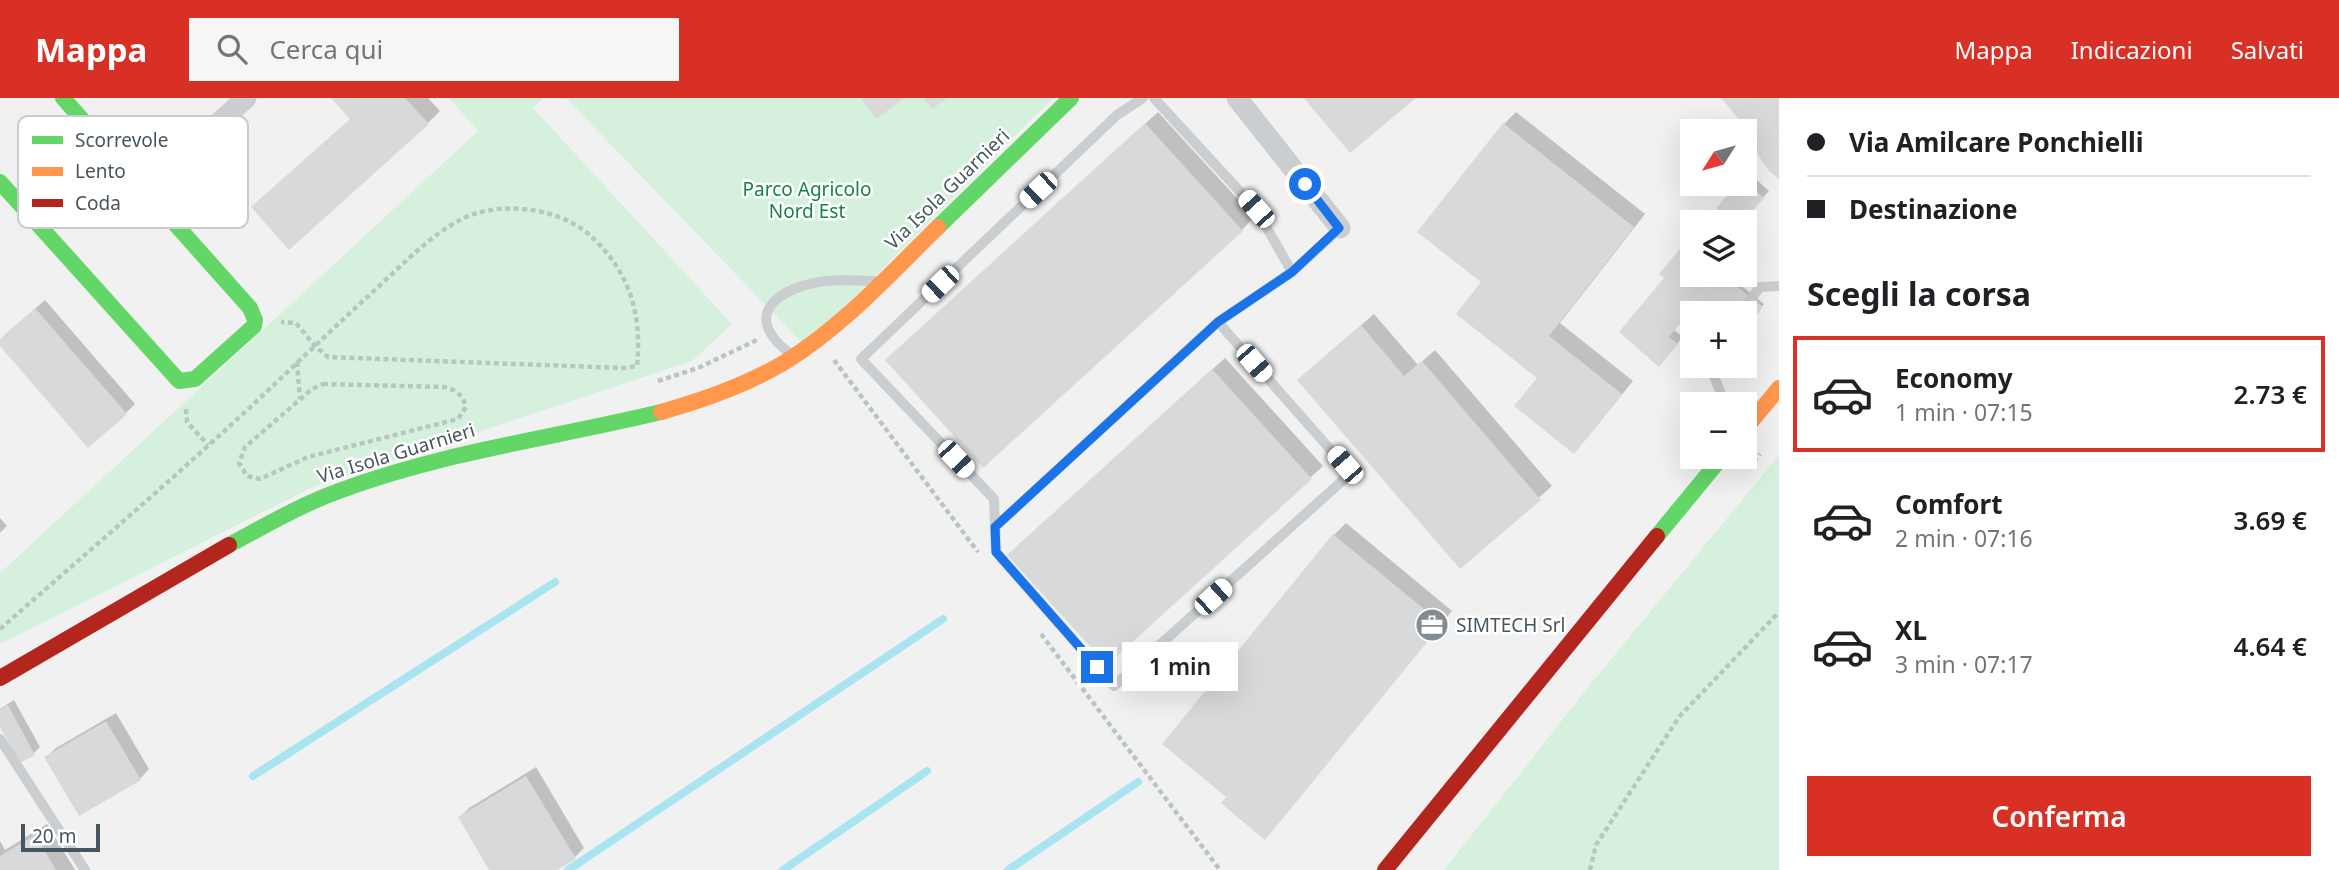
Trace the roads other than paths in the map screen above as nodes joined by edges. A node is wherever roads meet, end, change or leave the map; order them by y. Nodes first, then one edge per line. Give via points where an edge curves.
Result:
1 (63, 98) edge
2 (246, 98) edge
3 (1071, 98) edge
4 (1143, 98) edge
5 (1154, 98) edge
6 (1237, 98) edge
7 (79, 116) edge
8 (226, 116) edge
9 (0, 182) edge
10 (18, 202) edge
11 (41, 228) edge
12 (178, 228) edge
13 (1339, 228) joint
14 (1292, 272) junction
15 (882, 281) junction
16 (1779, 286) edge
17 (1749, 301) edge
18 (1218, 322) junction
19 (794, 356) junction
20 (1779, 388) edge
21 (1757, 415) edge
22 (1712, 469) edge
23 (995, 527) junction
24 (0, 678) edge
25 (0, 739) edge
26 (85, 870) edge
27 (1385, 870) edge

1 - 7 street
2 - 8 street
3 - 15 street, Via Isola Guarnieri
4 - 23 lane via 1117,115 861,359 994,499
5 - 14 lane via 1256,209
6 - 13 street
9 - 10 street
11 - 12 street via 174,377 184,382 195,379 256,320
13 - 14 lane
14 - 18 lane
15 - 19 street, Via Isola Guarnieri
15 - 19 lane via 825,281 800,287 775,301 766,314 767,327 775,341
16 - 17 lane via 1760,287
18 - 23 lane
18 - 23 lane via 1351,473 1114,686 996,552
19 - 24 street, Via Isola Guarnieri via 756,378 701,399 602,426 466,453 312,500 183,569
20 - 21 street
22 - 27 street
25 - 26 lane

